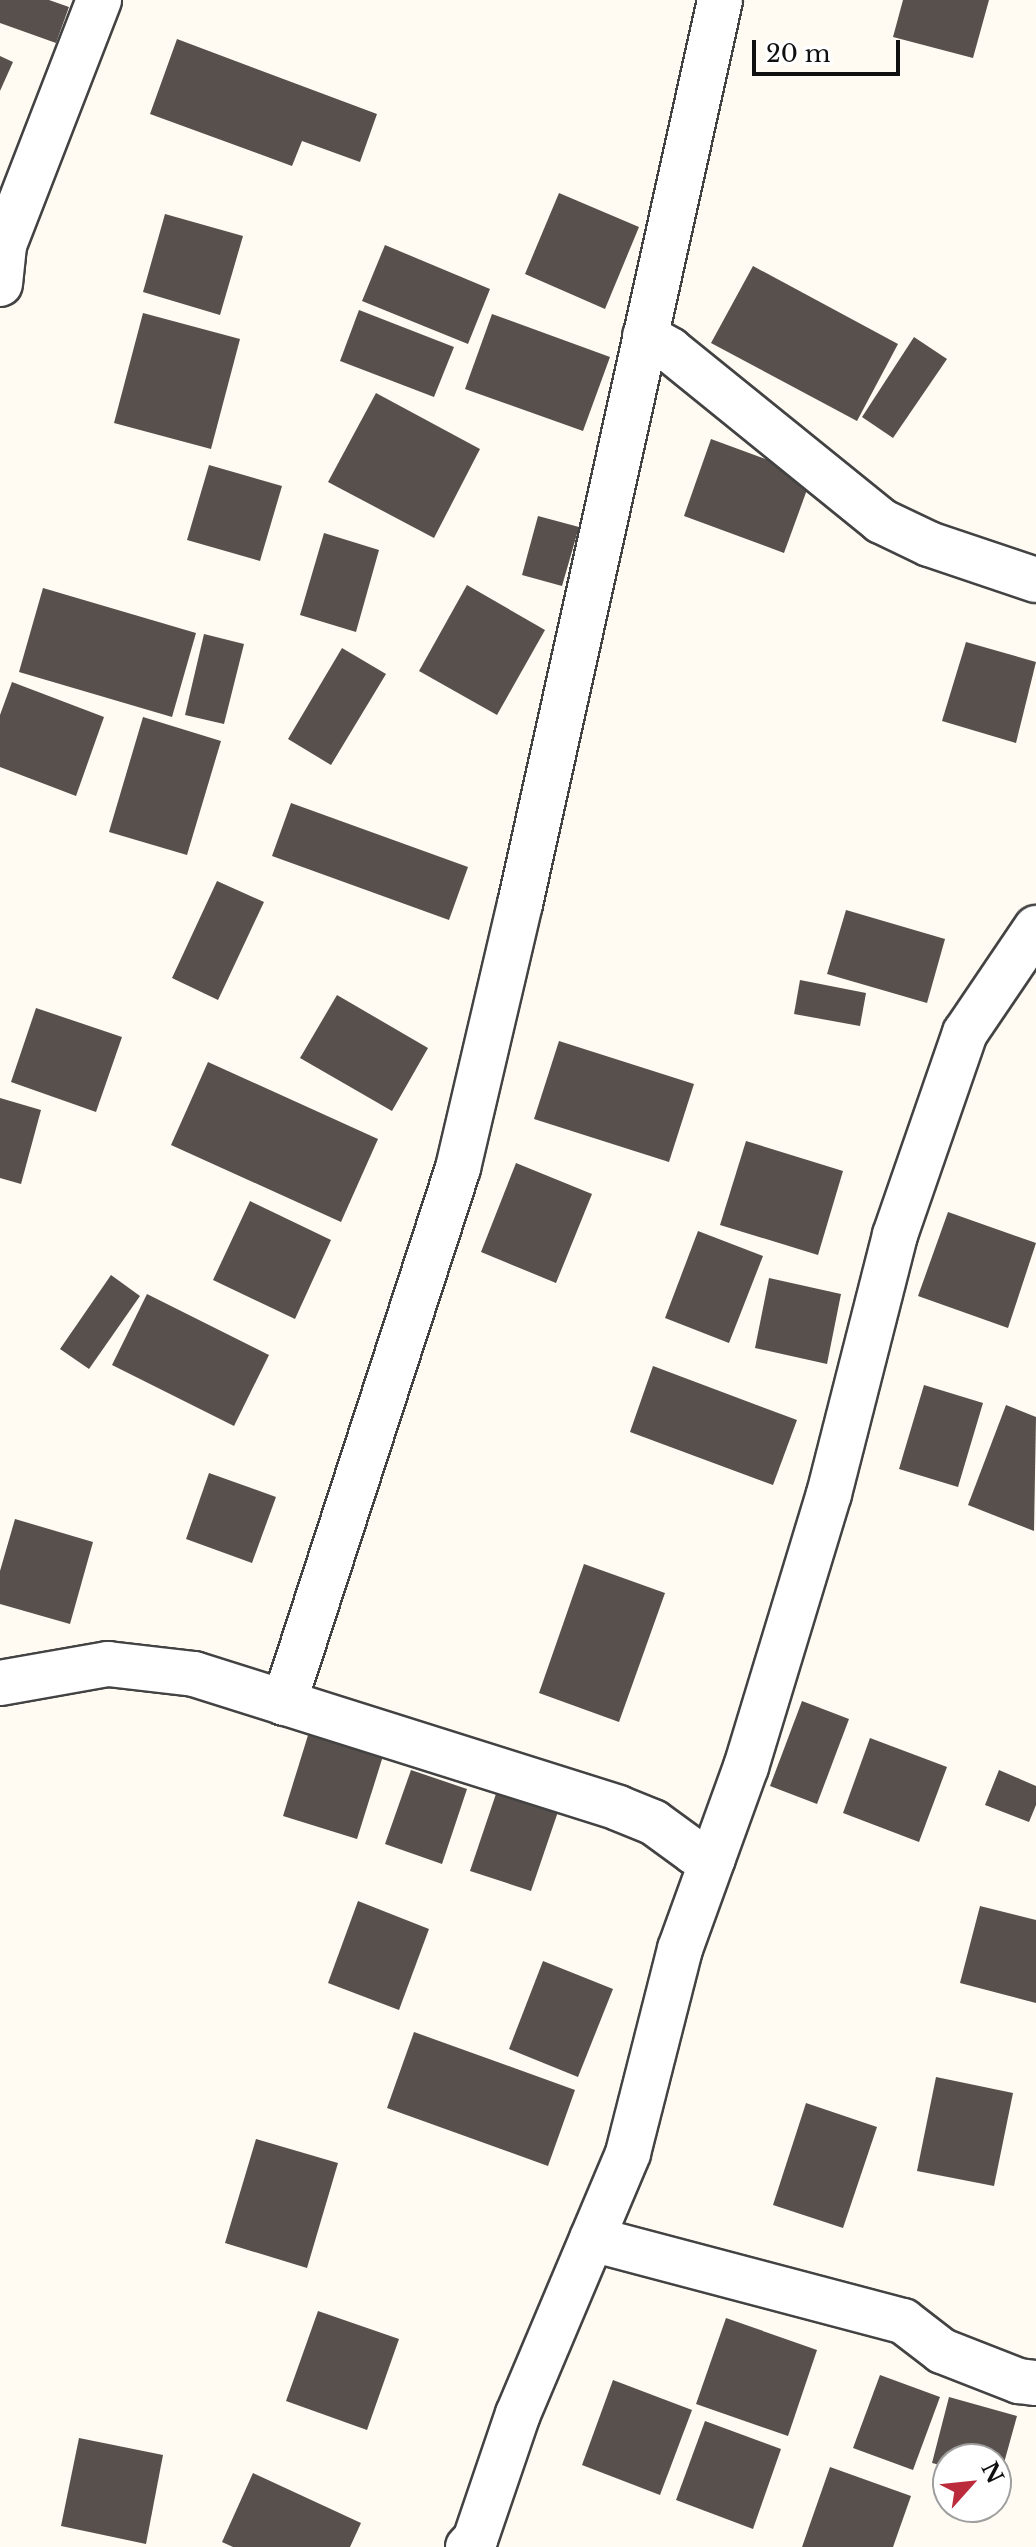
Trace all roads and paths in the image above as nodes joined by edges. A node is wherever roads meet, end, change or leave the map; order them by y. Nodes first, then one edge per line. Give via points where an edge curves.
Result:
1 (99, 0) edge
2 (720, 0) edge
3 (0, 284) edge
4 (645, 336) junction
5 (1036, 580) edge
6 (1036, 928) edge
7 (0, 1683) edge
8 (284, 1703) junction
9 (713, 1859) junction
10 (592, 2239) junction
11 (1036, 2383) edge
12 (468, 2547) edge

1 - 3 street via 4,245
2 - 4 street
4 - 5 street via 670,350 881,521 929,544
4 - 8 street via 458,1168
6 - 9 street via 965,1033 925,1148 895,1235 829,1494
7 - 8 street via 108,1664 194,1674
8 - 9 street via 618,1808 653,1822 694,1852
9 - 10 street via 680,1949 628,2153
10 - 11 street via 903,2321 942,2351
10 - 12 street

